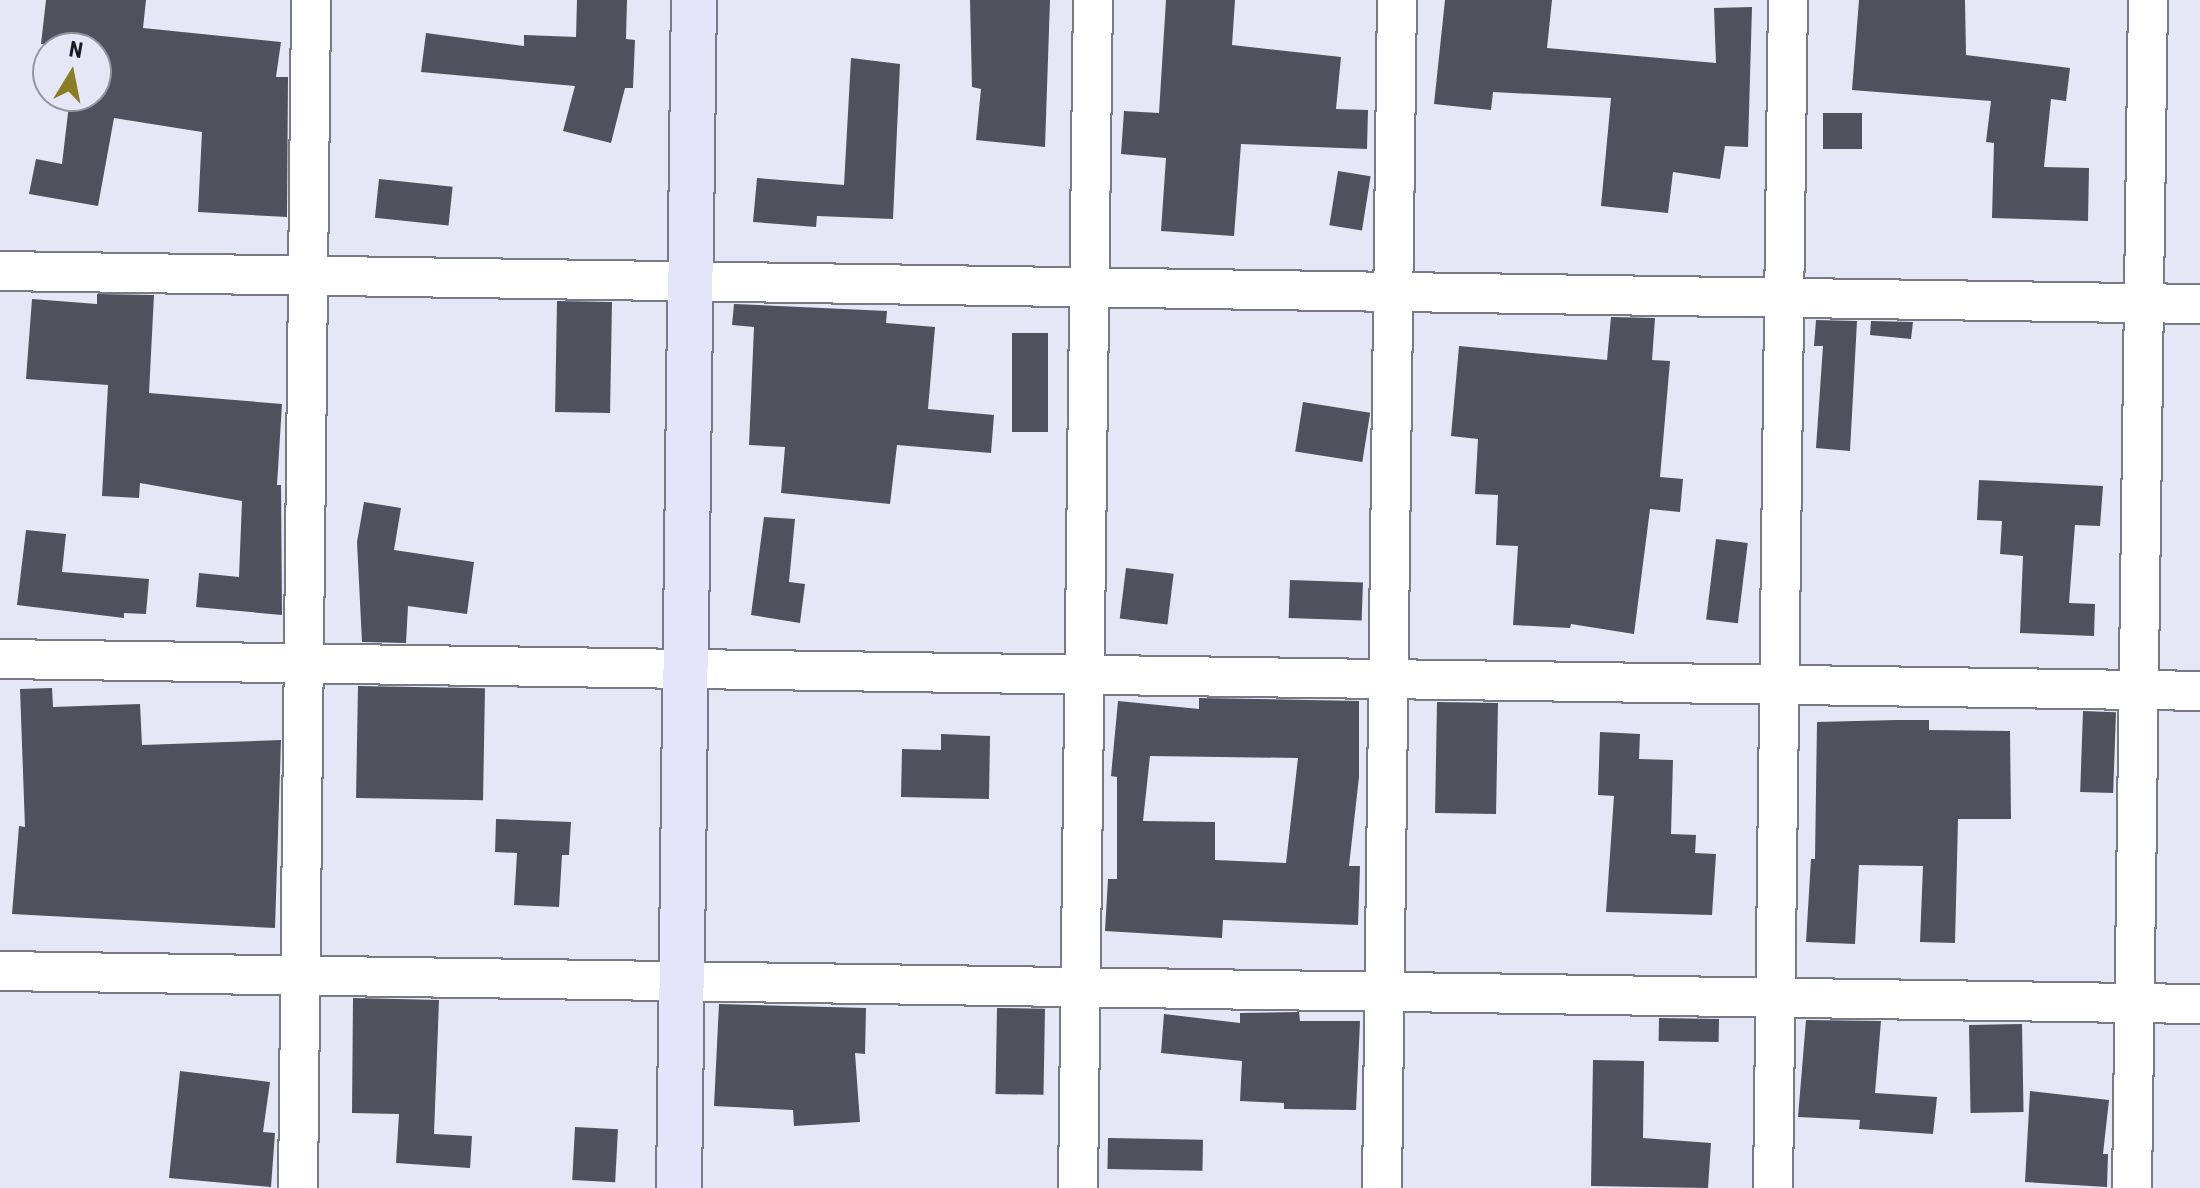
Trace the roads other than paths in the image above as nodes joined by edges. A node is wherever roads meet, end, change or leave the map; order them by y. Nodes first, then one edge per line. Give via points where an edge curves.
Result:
1 (311, 0) edge
2 (694, 0) edge
3 (1093, 0) edge
4 (1397, 0) edge
5 (1788, 0) edge
6 (2148, 0) edge
7 (0, 271) edge
8 (308, 276) junction
9 (690, 282) junction
10 (1089, 287) junction
11 (1394, 292) junction
12 (1785, 298) junction
13 (2144, 303) junction
14 (2200, 304) edge
15 (0, 659) edge
16 (304, 663) junction
17 (686, 669) junction
18 (1084, 675) junction
19 (1389, 679) junction
20 (1780, 685) junction
21 (2139, 690) junction
22 (2200, 691) edge
23 (0, 971) edge
24 (301, 976) junction
25 (682, 982) junction
26 (1080, 987) junction
27 (1385, 992) junction
28 (1776, 998) junction
29 (2134, 1003) junction
30 (2200, 1004) edge
31 (298, 1188) edge
32 (679, 1188) edge
33 (1078, 1188) edge
34 (1382, 1188) edge
35 (1773, 1188) edge
36 (2132, 1188) edge

1 - 8 street
2 - 9 main road
3 - 10 street
4 - 11 street
5 - 12 street
6 - 13 street
7 - 8 street
8 - 9 street
8 - 16 street
9 - 10 street
9 - 17 main road
10 - 11 street
10 - 18 street
11 - 12 street
11 - 19 street
12 - 13 street
12 - 20 street
13 - 14 street
13 - 21 street
15 - 16 street
16 - 17 street
16 - 24 street
17 - 18 street
17 - 25 main road
18 - 19 street
18 - 26 street
19 - 20 street
19 - 27 street
20 - 21 street
20 - 28 street
21 - 22 street
21 - 29 street
23 - 24 street
24 - 25 street
24 - 31 street
25 - 26 street
25 - 32 main road
26 - 27 street
26 - 33 street
27 - 28 street
27 - 34 street
28 - 29 street
28 - 35 street
29 - 30 street
29 - 36 street

